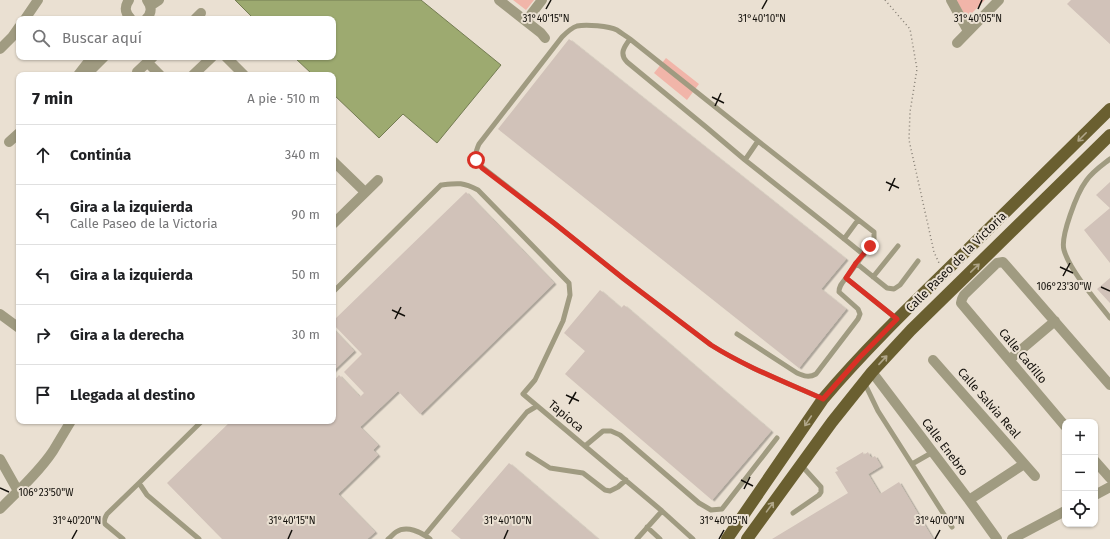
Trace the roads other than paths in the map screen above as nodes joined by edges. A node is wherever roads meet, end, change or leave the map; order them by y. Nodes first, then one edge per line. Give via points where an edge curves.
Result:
1 (38, 0) edge
2 (129, 0) edge
3 (159, 0) edge
4 (499, 0) edge
5 (542, 0) edge
6 (951, 0) edge
7 (999, 0) edge
8 (150, 11) edge
9 (27, 16) edge
10 (125, 16) edge
11 (526, 21) junction
12 (16, 31) edge
13 (968, 31) junction
14 (545, 38) dead end
15 (630, 39) junction
16 (957, 43) dead end
17 (0, 50) edge
18 (90, 60) edge
19 (101, 60) edge
20 (150, 60) edge
21 (209, 60) edge
22 (229, 60) edge
23 (80, 72) edge
24 (89, 72) edge
25 (137, 72) dead end
26 (158, 72) edge
27 (196, 72) edge
28 (241, 72) edge
29 (1110, 109) edge
30 (16, 135) edge
31 (1110, 135) edge
32 (758, 141) junction
33 (8, 142) dead end
34 (1110, 158) edge
35 (745, 160) junction
36 (336, 165) edge
37 (378, 180) dead end
38 (365, 192) junction
39 (858, 220) junction
40 (336, 221) edge
41 (844, 239) junction
42 (898, 246) dead end
43 (864, 255) junction
44 (918, 261) dead end
45 (856, 263) junction
46 (873, 277) junction
47 (846, 278) junction
48 (336, 289) edge
49 (0, 314) edge
50 (1110, 318) edge
51 (897, 319) junction
52 (1055, 321) junction
53 (16, 326) edge
54 (737, 334) dead end
55 (934, 360) dead end
56 (1009, 360) junction
57 (872, 372) junction
58 (864, 382) junction
59 (1110, 385) edge
60 (823, 399) junction
61 (537, 406) junction
62 (1062, 422) edge
63 (69, 424) edge
64 (199, 424) edge
65 (777, 438) dead end
66 (585, 446) junction
67 (933, 452) junction
68 (528, 454) dead end
69 (0, 459) edge
70 (912, 464) junction
71 (1024, 464) junction
72 (1098, 464) edge
73 (801, 465) junction
74 (1035, 476) dead end
75 (1110, 478) edge
76 (626, 480) junction
77 (139, 483) junction
78 (1110, 487) edge
79 (18, 491) junction
80 (1098, 493) edge
81 (969, 500) junction
82 (0, 509) edge
83 (662, 511) junction
84 (793, 513) dead end
85 (1062, 513) edge
86 (952, 526) dead end
87 (647, 527) junction
88 (427, 537) edge
89 (123, 539) edge
90 (200, 539) edge
91 (388, 539) edge
92 (637, 539) edge
93 (660, 539) edge
94 (693, 539) edge
95 (727, 539) edge
96 (747, 539) edge
97 (997, 539) edge
98 (1012, 539) edge

1 - 9 street
2 - 10 street
3 - 8 street
4 - 11 street
5 - 11 street
6 - 13 street
7 - 13 street
11 - 14 street
12 - 17 street
13 - 16 street
15 - 32 lane
15 - 35 lane via 624,47 623,58
15 - 60 lane via 616,30 599,26 576,26 570,30 478,144 476,160 482,168 711,345
18 - 23 street
19 - 24 street
20 - 25 street
20 - 26 street
21 - 27 street
22 - 28 street
29 -> 51 main road, Calle Paseo de la Victoria
30 - 33 street
57 -> 31 main road, Calle Paseo de la Victoria via 917,324
32 - 35 lane
32 - 39 lane
34 - 50 lane via 1092,173 1080,190 1063,240 1070,265
35 - 41 lane
36 - 38 street
37 - 38 street
38 - 40 street
39 - 41 lane
39 - 43 lane via 874,232 874,240
41 - 43 lane
42 - 46 lane
43 - 45 lane
44 - 46 lane via 900,285 894,288 887,288
45 - 46 lane
45 - 47 lane
47 - 51 lane
47 - 54 lane via 839,292 858,309 860,314 816,374 807,377 797,373
48 - 61 lane via 441,185 466,184 478,190 569,283 570,295 563,321 535,380 523,394
49 - 53 street
51 - 60 main road, Calle Paseo de la Victoria
52 - 56 street
52 - 56 street, Calle Cadillo via 1003,262 997,263 964,295 962,303
52 - 59 street
55 - 71 street, Calle Salvia Real
56 - 62 street, Calle Cadillo
57 - 58 main road, Calle Paseo de la Victoria
57 - 67 street, Calle Enebro
58 - 70 lane via 878,411
58 - 73 main road, Calle Paseo de la Victoria
60 -> 95 main road, Calle Paseo de la Victoria
61 - 66 lane, Tapioca
61 - 88 lane, Tapioca via 526,412
63 - 79 street via 53,451
64 - 77 lane
65 - 66 lane via 722,509 711,510 699,503 620,435 603,431
66 - 76 lane, Tapioca
67 - 70 lane
67 - 81 street, Calle Enebro
68 - 76 lane via 550,468 583,473 605,490 610,491
69 - 79 street
70 - 86 lane
71 - 74 street, Calle Salvia Real
71 - 81 street
72 - 75 street
73 - 84 lane via 821,487 821,492
96 -> 73 main road, Calle Paseo de la Victoria
76 - 83 lane, Tapioca
77 - 89 lane via 104,518 105,524
77 - 90 lane via 147,495
78 - 80 street
79 - 82 street
81 - 97 street, Calle Enebro
83 - 87 lane
83 - 94 lane, Tapioca
85 - 98 street
87 - 92 lane
87 - 93 lane
88 - 91 lane via 405,529

